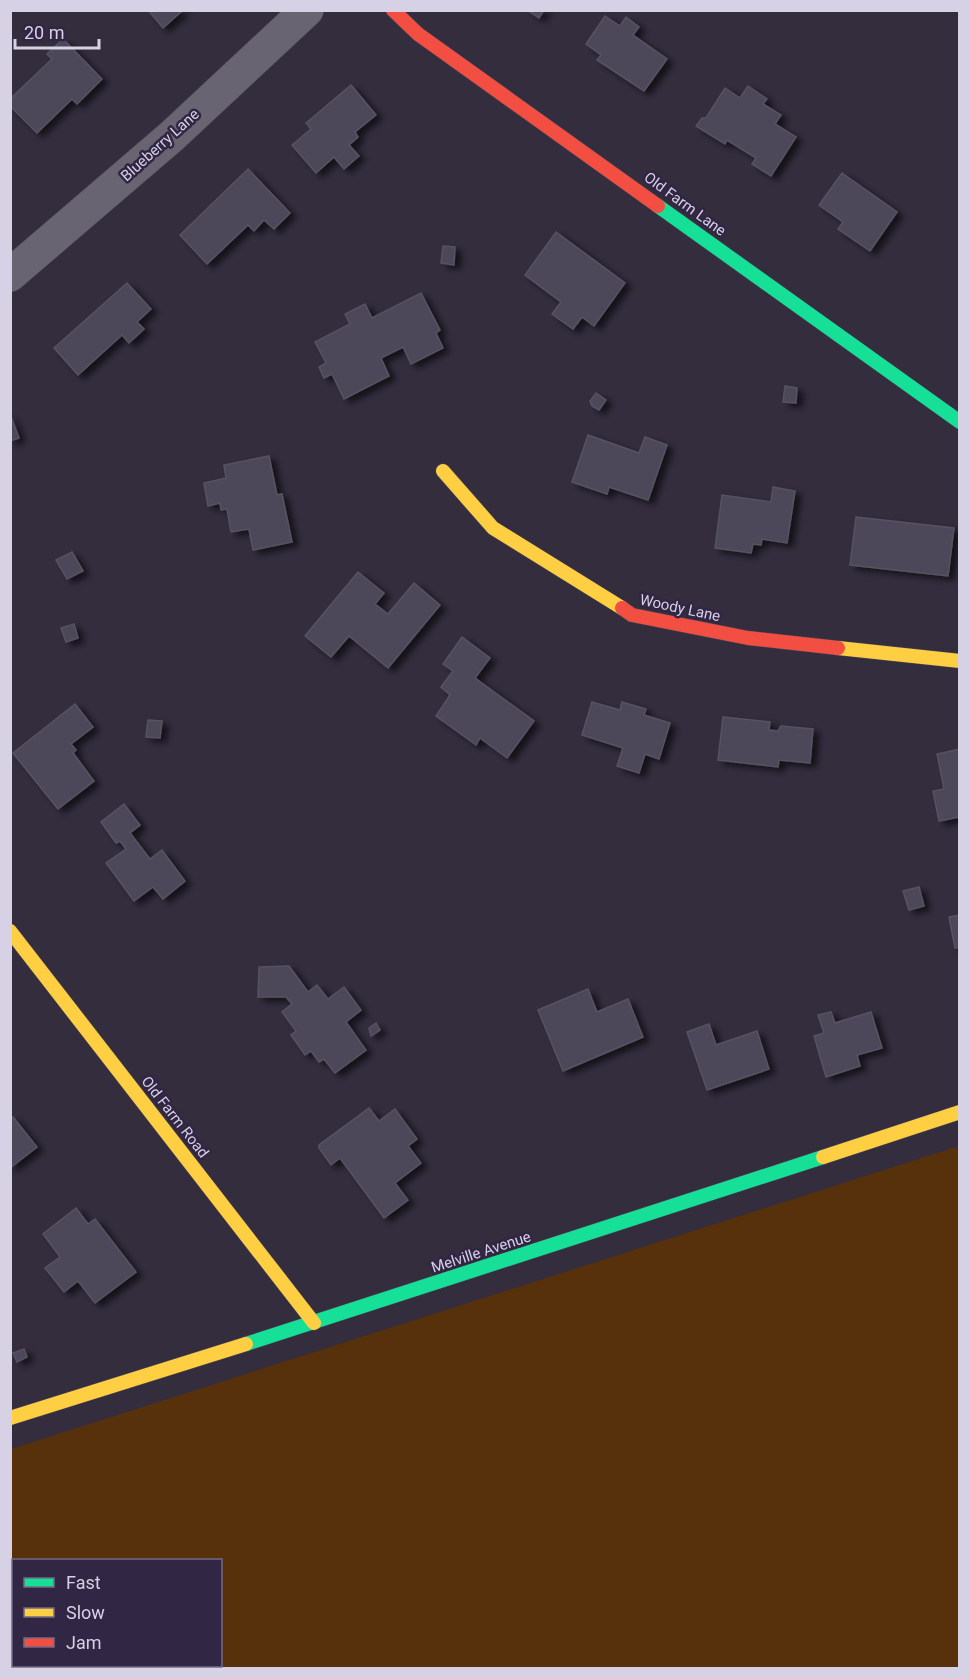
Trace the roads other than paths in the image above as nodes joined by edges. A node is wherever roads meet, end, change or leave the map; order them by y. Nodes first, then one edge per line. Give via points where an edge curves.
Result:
1 (307, 10) edge
2 (393, 10) edge
3 (10, 275) edge
4 (960, 422) edge
5 (443, 471) dead end
6 (960, 661) edge
7 (10, 931) edge
8 (960, 1112) edge
9 (314, 1323) junction
10 (10, 1418) edge

1 - 3 street, Blueberry Lane via 172,136
2 - 4 street, Old Farm Lane via 418,34
5 - 6 street, Woody Lane via 493,528 632,615 748,639
7 - 9 street, Old Farm Road
8 - 9 street, Melville Avenue
9 - 10 street, Melville Avenue

